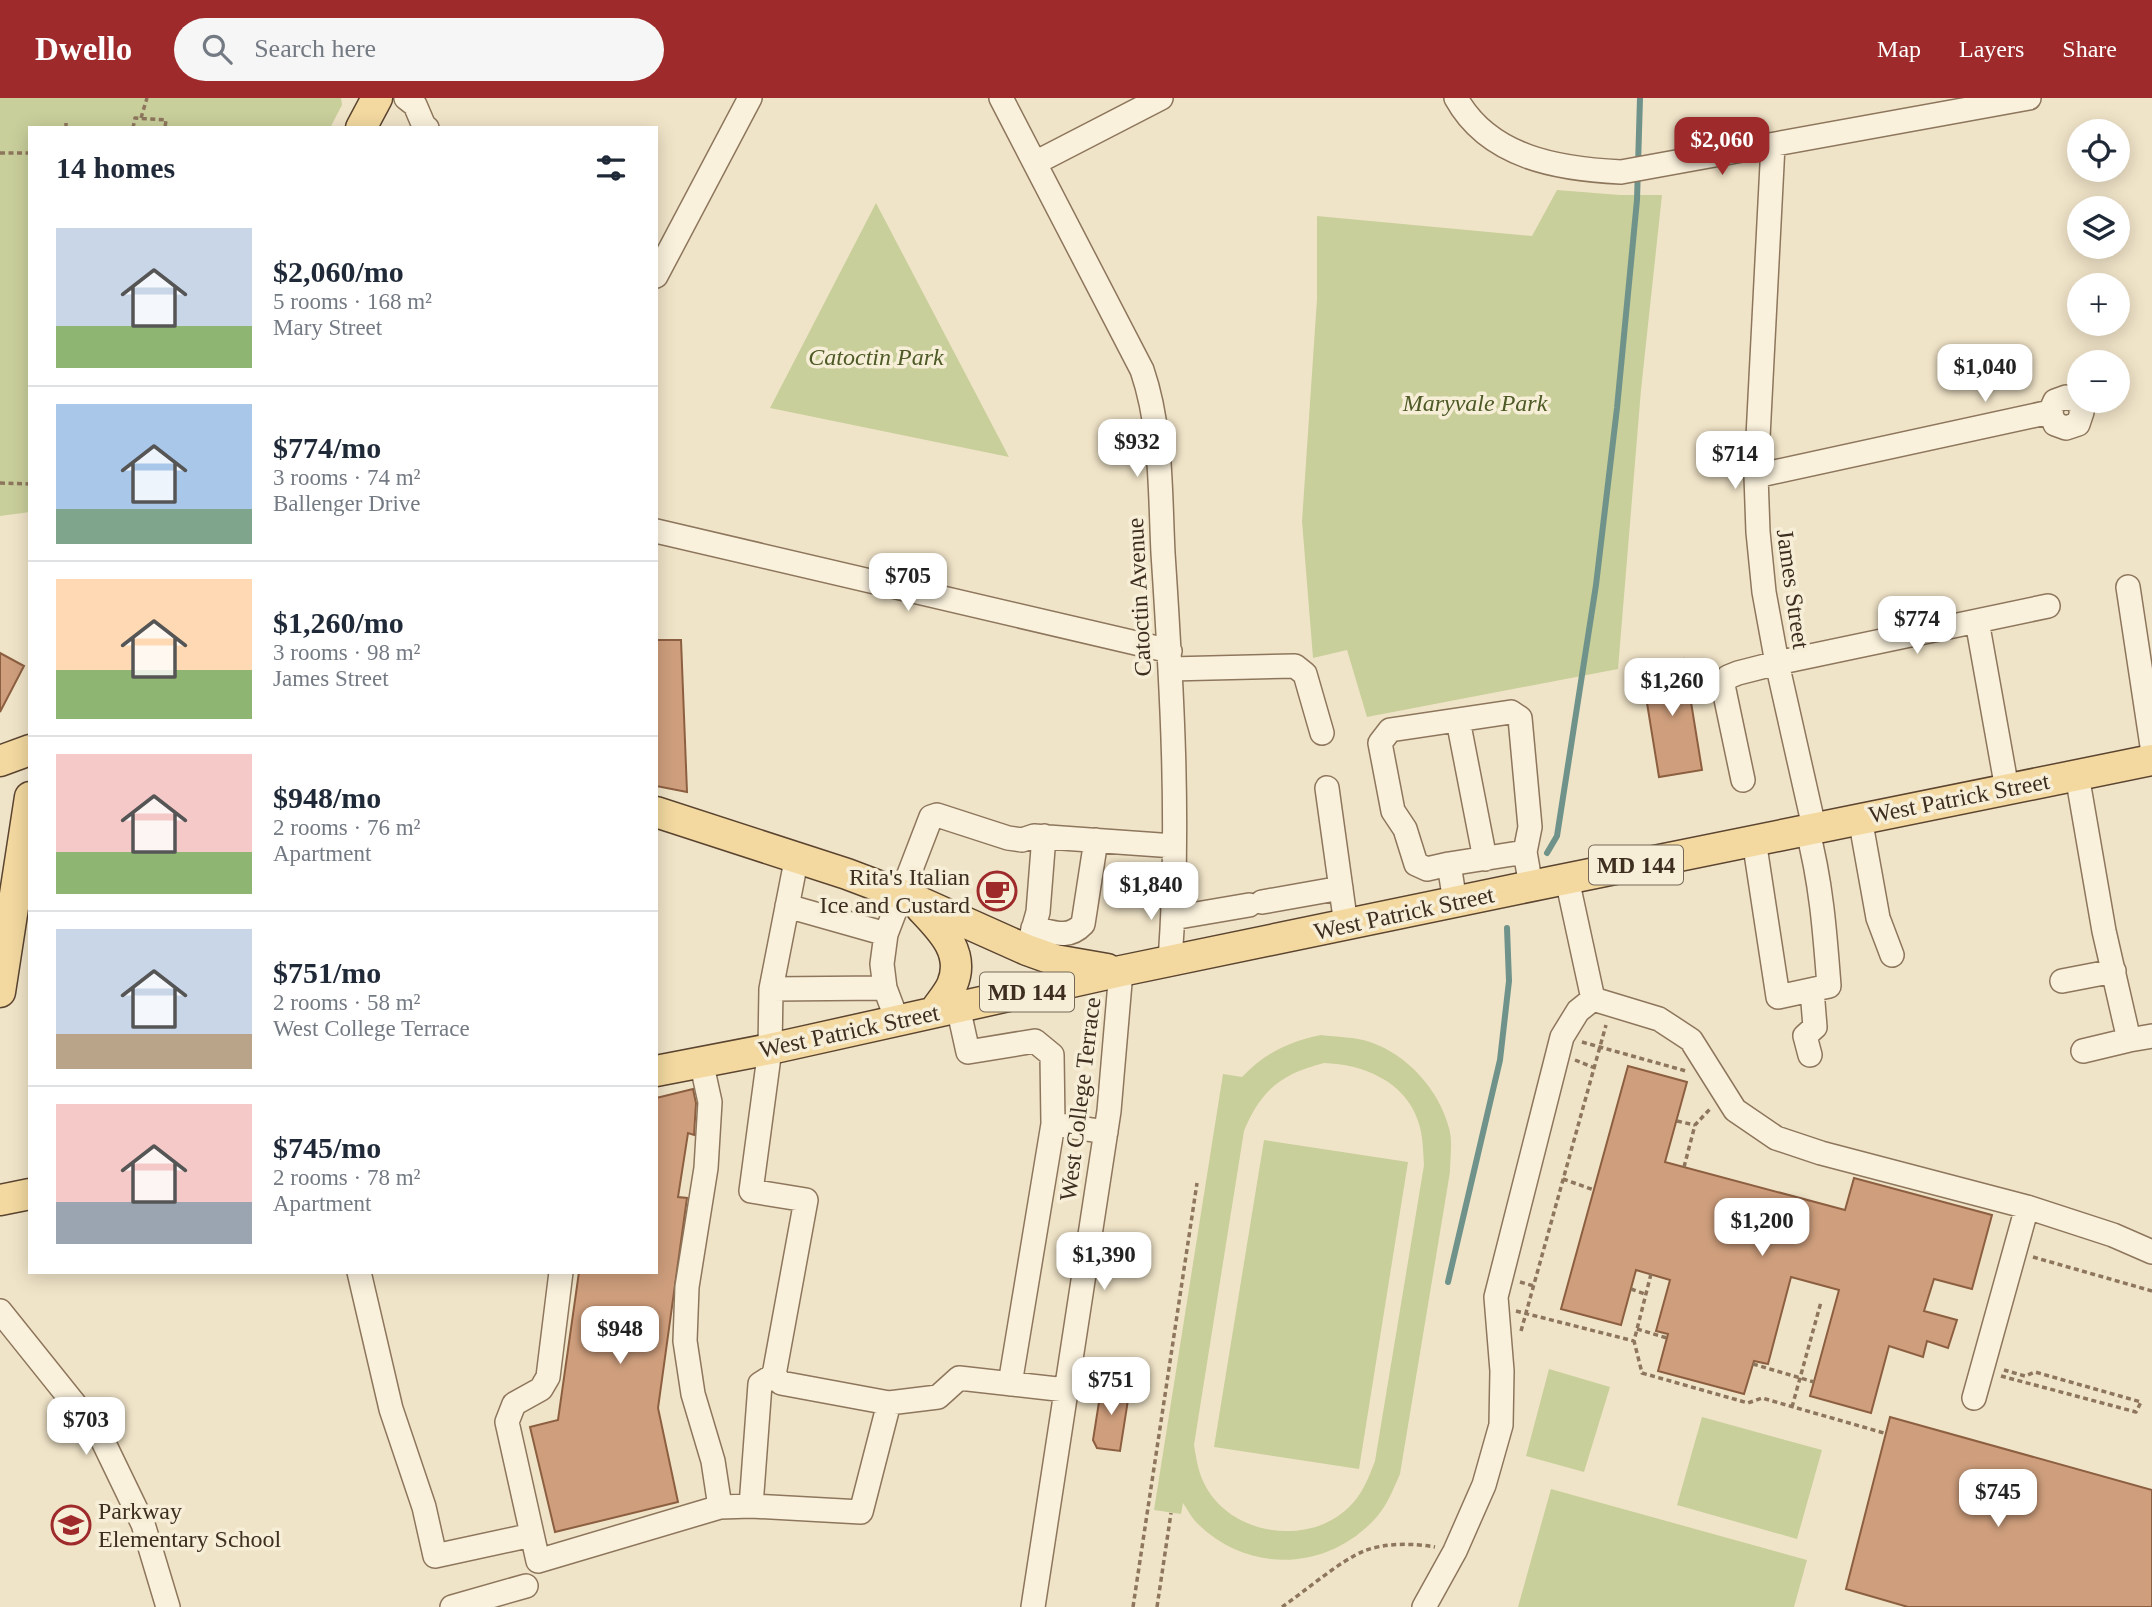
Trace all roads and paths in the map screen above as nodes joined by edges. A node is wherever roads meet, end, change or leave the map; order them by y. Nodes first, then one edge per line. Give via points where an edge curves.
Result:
1 (147, 98) edge
2 (377, 98) edge
3 (406, 98) edge
4 (750, 98) edge
5 (1001, 98) edge
6 (1161, 98) edge
7 (1457, 98) edge
8 (2029, 98) edge
9 (141, 118) junction
10 (133, 126) edge
11 (165, 126) edge
12 (362, 126) edge
13 (424, 126) edge
14 (1773, 145) junction
15 (0, 153) edge
16 (28, 153) edge
17 (1035, 163) junction
18 (658, 272) edge
19 (2050, 412) dead end
20 (1756, 476) junction
21 (0, 482) edge
22 (28, 484) edge
23 (658, 532) edge
24 (2128, 587) dead end
25 (2048, 606) dead end
26 (1977, 621) junction
27 (1170, 660) junction
28 (1777, 663) junction
29 (1458, 720) junction
30 (1322, 733) dead end
31 (2152, 746) edge
32 (28, 751) edge
33 (2152, 760) edge
34 (0, 761) edge
35 (2077, 775) junction
36 (1743, 780) dead end
37 (1327, 788) dead end
38 (2007, 789) junction
39 (28, 810) edge
40 (658, 813) edge
41 (1860, 818) junction
42 (1811, 828) junction
43 (1044, 836) junction
44 (1096, 840) junction
45 (1754, 840) junction
46 (1174, 846) junction
47 (1525, 852) junction
48 (797, 856) junction
49 (1485, 859) junction
50 (1449, 864) junction
51 (1567, 879) junction
52 (1531, 886) junction
53 (1341, 888) junction
54 (907, 897) junction
55 (1455, 902) junction
56 (787, 906) junction
57 (1173, 918) junction
58 (1346, 925) junction
59 (886, 934) junction
60 (1030, 939) junction
61 (1892, 955) dead end
62 (1170, 961) junction
63 (1121, 971) junction
64 (2114, 971) junction
65 (2062, 981) dead end
66 (885, 988) junction
67 (771, 989) junction
68 (1812, 989) junction
69 (0, 992) edge
70 (1593, 999) junction
71 (946, 1009) junction
72 (897, 1020) junction
73 (1608, 1020) dead end
74 (2141, 1038) edge
75 (1576, 1041) dead end
76 (1601, 1048) junction
77 (770, 1049) junction
78 (2083, 1051) dead end
79 (1810, 1055) dead end
80 (702, 1061) junction
81 (1685, 1063) dead end
82 (658, 1071) edge
83 (1704, 1100) dead end
84 (1710, 1109) junction
85 (1716, 1116) dead end
86 (1677, 1121) dead end
87 (1053, 1124) junction
88 (1695, 1125) junction
89 (1106, 1132) junction
90 (1684, 1167) dead end
91 (1563, 1179) junction
92 (1197, 1183) dead end
93 (1594, 1190) dead end
94 (28, 1194) edge
95 (0, 1200) edge
96 (2027, 1207) junction
97 (2152, 1252) edge
98 (2030, 1256) dead end
99 (360, 1274) edge
100 (561, 1274) edge
101 (1651, 1274) dead end
102 (1630, 1289) dead end
103 (2152, 1291) edge
104 (1646, 1294) junction
105 (1821, 1302) dead end
106 (1507, 1310) dead end
107 (0, 1311) edge
108 (1527, 1313) junction
109 (1637, 1329) junction
110 (1518, 1338) dead end
111 (1667, 1338) dead end
112 (1634, 1341) junction
113 (1753, 1364) dead end
114 (1997, 1371) joint
115 (774, 1376) junction
116 (1800, 1378) junction
117 (1814, 1382) dead end
118 (1010, 1384) junction
119 (1066, 1391) junction
120 (1973, 1398) dead end
121 (890, 1403) junction
122 (1792, 1406) junction
123 (1884, 1433) dead end
124 (751, 1506) junction
125 (720, 1507) junction
126 (1171, 1513) dead end
127 (532, 1535) junction
128 (1455, 1551) junction
129 (526, 1586) dead end
130 (168, 1607) edge
131 (452, 1607) edge
132 (1033, 1607) edge
133 (1133, 1607) edge
134 (1157, 1607) edge
135 (1282, 1607) edge
136 (1424, 1607) edge

1 - 9 path
2 - 12 main road
3 - 13 street via 415,105
4 - 18 street
5 - 17 street, Catoctin Avenue
6 - 17 street
7 - 14 street via 1483,133 1512,151 1571,168 1621,172
8 - 14 street
9 - 10 path via 135,118
9 - 11 path via 166,120
14 - 20 street, James Street
15 - 16 path
17 - 27 street, Catoctin Avenue via 1149,390
19 - 20 street
20 - 28 street, James Street via 1764,592
21 - 22 path
23 - 27 street
24 - 31 street
25 - 26 street
26 - 28 street
26 - 38 street
27 - 30 street via 1295,666 1305,674
27 - 46 street, Catoctin Avenue
28 - 36 street via 1728,677 1723,685
28 - 42 street, James Street
29 - 47 street via 1511,712 1520,718 1530,827
29 - 49 street
29 - 50 street via 1390,730 1380,743 1393,811 1405,829 1416,864 1427,869
32 - 34 main road
33 - 35 main road, West Patrick Street / MD 144
35 - 38 main road, West Patrick Street / MD 144
35 - 64 street
37 - 53 street
38 - 41 main road, West Patrick Street / MD 144
39 - 69 main road
40 - 48 main road, MD 144
41 - 42 main road, West Patrick Street / MD 144
41 - 61 street via 1878,918
42 - 45 main road, West Patrick Street / MD 144
42 - 68 street, James Street via 1829,986
43 - 44 street
43 - 54 street via 1008,838 937,815 931,817
43 - 60 street via 1038,912
44 - 46 street
44 - 60 street via 1083,924 1064,936
45 - 51 main road, West Patrick Street / MD 144
45 - 68 street via 1778,997
46 - 57 street, Catoctin Avenue
47 - 49 street
47 - 52 street
48 - 54 main road, MD 144
48 - 56 street
49 - 50 street
50 - 55 street
51 - 52 main road, West Patrick Street / MD 144
51 - 70 street
52 - 55 main road, West Patrick Street / MD 144
53 - 57 street
53 - 58 street
54 - 59 street
54 - 60 main road, MD 144
54 - 71 main road via 945,933 955,954
55 - 58 main road, West Patrick Street / MD 144
56 - 59 street
56 - 67 street
57 - 62 street, Catoctin Avenue
58 - 62 main road, West Patrick Street / MD 144
59 - 66 street
60 - 63 main road, MD 144 via 1055,960
62 - 63 main road, West Patrick Street / MD 144
63 - 71 main road, West Patrick Street / MD 144
63 - 89 street, West College Terrace
64 - 65 street
64 - 74 street
66 - 67 street
66 - 72 street
67 - 77 street
68 - 79 street via 1815,1027 1805,1036
70 - 96 street via 1659,1019 1690,1041 1735,1110 1776,1139
70 - 128 street via 1578,1011 1562,1037 1496,1297 1501,1425 1484,1485
71 - 72 main road, West Patrick Street / MD 144
71 - 87 street via 968,1052 1035,1041 1052,1055
72 - 77 main road, West Patrick Street / MD 144
73 - 76 path
74 - 78 street
75 - 76 path
76 - 81 path via 1691,1072
76 - 91 path
77 - 80 main road, West Patrick Street / MD 144
77 - 115 street via 751,1191 806,1200
80 - 82 main road, West Patrick Street / MD 144
80 - 125 street via 710,1101 687,1287 685,1342
83 - 84 path
84 - 85 path
84 - 88 path
86 - 88 path
87 - 89 street
87 - 118 street
88 - 90 path
89 - 119 street, West College Terrace
91 - 93 path
91 - 108 path
92 - 133 path
94 - 95 main road
96 - 97 street
96 - 120 street
98 - 103 path
99 - 127 street via 391,1409 424,1507 435,1556
100 - 127 street via 548,1377 541,1389 514,1404 507,1422
101 - 104 path
102 - 104 path
104 - 109 path
105 - 116 path
106 - 108 path
107 - 130 street via 101,1437 144,1524
108 - 110 path
108 - 112 path
109 - 111 path
109 - 112 path
112 - 122 path via 1642,1373 1748,1403 1762,1398
113 - 116 path
114 - 114 path via 2136,1412 2141,1402 2035,1372 2025,1376
115 - 121 street via 781,1383
115 - 124 street via 760,1384
116 - 117 path
116 - 122 path
118 - 119 street
118 - 121 street via 959,1378 938,1397
119 - 132 street, West College Terrace
121 - 124 street via 861,1512
122 - 123 path
124 - 125 street
125 - 127 street via 538,1561
126 - 134 path
128 - 135 path via 1427,1546 1376,1547 1361,1552
128 - 136 street
129 - 131 street

